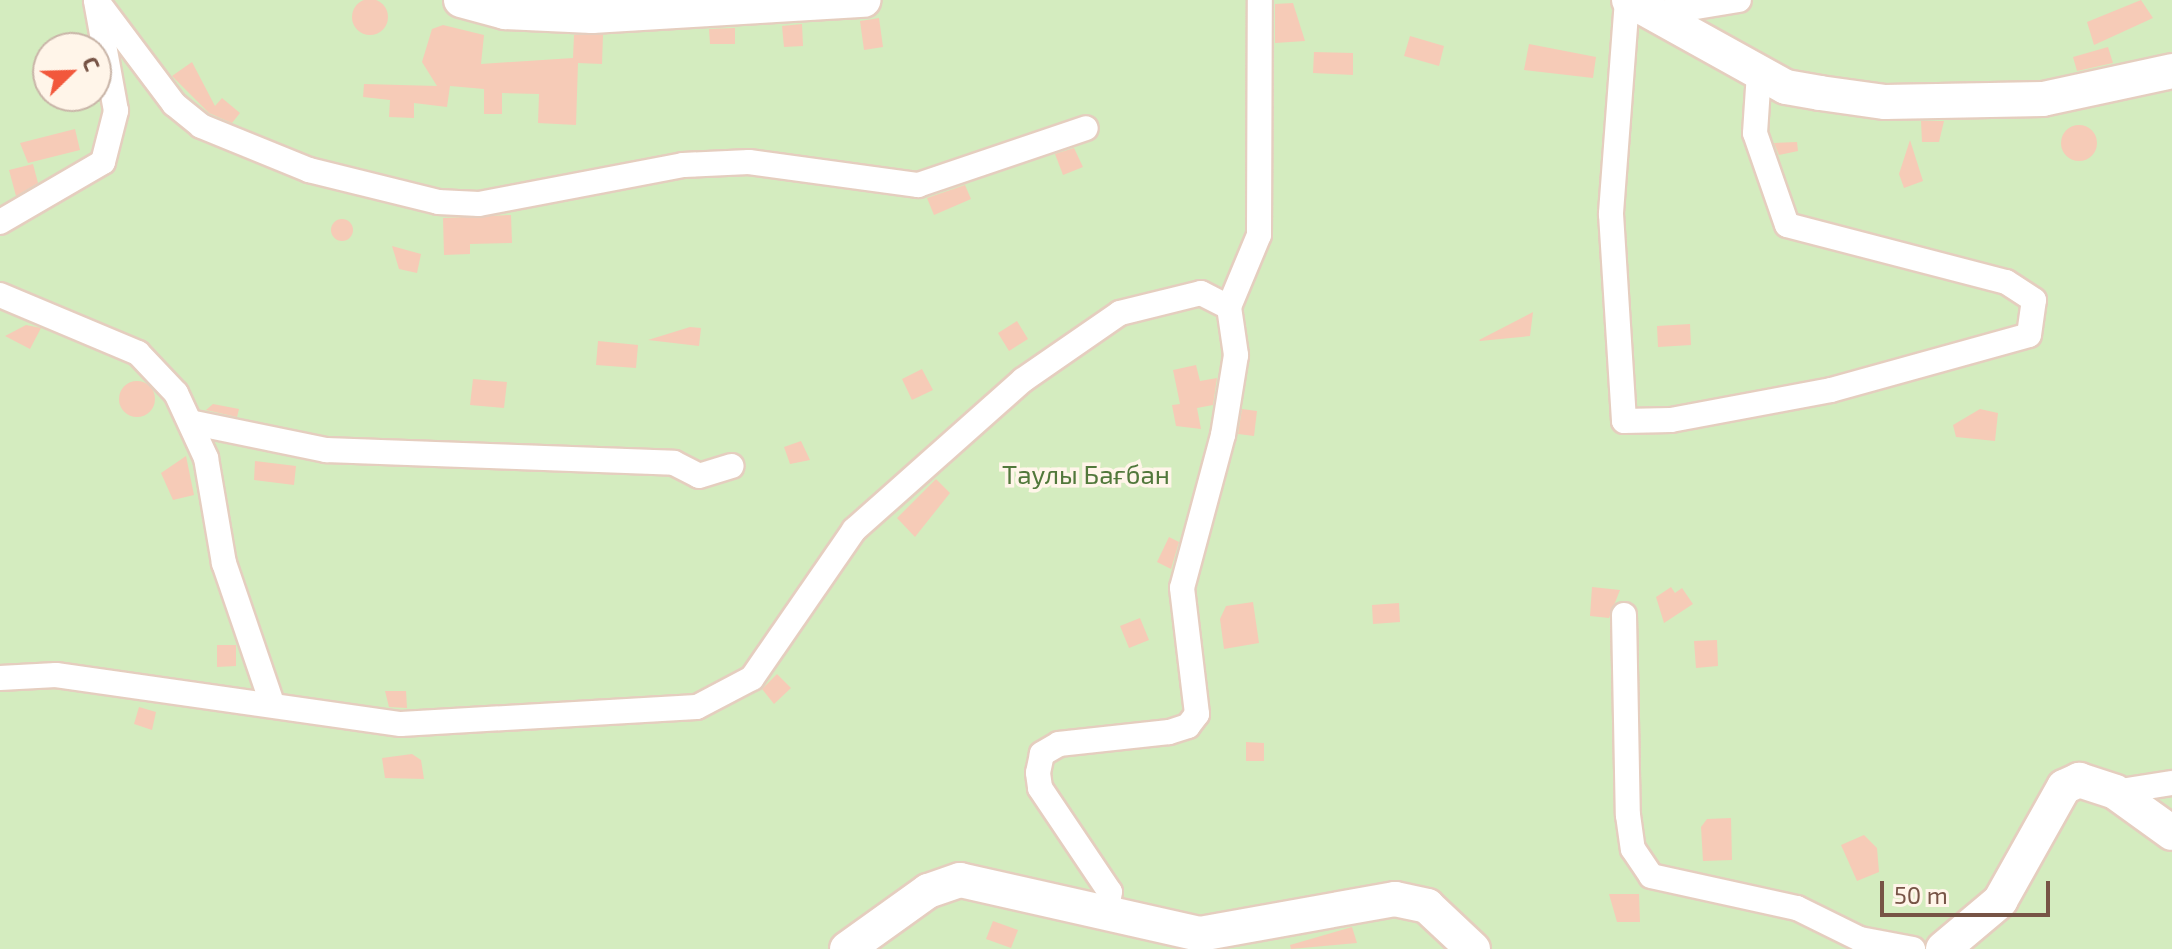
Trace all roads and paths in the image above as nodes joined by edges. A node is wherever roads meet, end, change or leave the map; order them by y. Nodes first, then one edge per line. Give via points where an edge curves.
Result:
1 (96, 0) edge
2 (461, 0) edge
3 (864, 0) edge
4 (1260, 0) edge
5 (1739, 0) edge
6 (1636, 5) edge
7 (2172, 71) edge
8 (1759, 72) junction
9 (1086, 128) dead end
10 (0, 222) edge
11 (0, 295) edge
12 (1229, 307) junction
13 (194, 423) junction
14 (731, 466) dead end
15 (1624, 615) dead end
16 (0, 678) edge
17 (272, 703) junction
18 (2172, 783) edge
19 (2115, 792) junction
20 (2172, 833) edge
21 (1106, 913) junction
22 (847, 949) edge
23 (1473, 949) edge
24 (1913, 949) edge
25 (1943, 949) edge

1 - 9 street via 174,104 201,126 309,170 438,202 479,204 683,165 749,162 918,185
1 - 10 street via 116,111 103,162
2 - 3 street via 505,12 592,16
4 - 12 street via 1259,235
5 - 6 street
6 - 8 street
6 - 8 street via 1611,214 1624,421 1671,420 1831,390 2029,335 2034,300 2006,282 1787,225 1755,133
7 - 8 street via 2104,91 1952,102 1820,93
11 - 13 street via 138,353
12 - 17 street via 1201,293 1120,313 1023,380 854,530 752,678 718,699 697,707 401,724 305,714
12 - 21 street via 1236,355 1223,435 1182,588 1197,714 1188,726 1169,732 1059,744 1042,754 1038,773 1040,788 1101,872 1110,892
13 - 14 street via 326,450 660,462 699,476
13 - 17 street via 224,563
15 - 24 street via 1628,815 1633,849 1651,876 1797,908 1860,939
16 - 17 street via 56,675
18 - 19 street
19 - 20 street
19 - 25 street via 2079,780 2064,787 2000,901
21 - 22 street via 960,880 928,891
21 - 23 street via 1200,934 1395,899 1427,906

